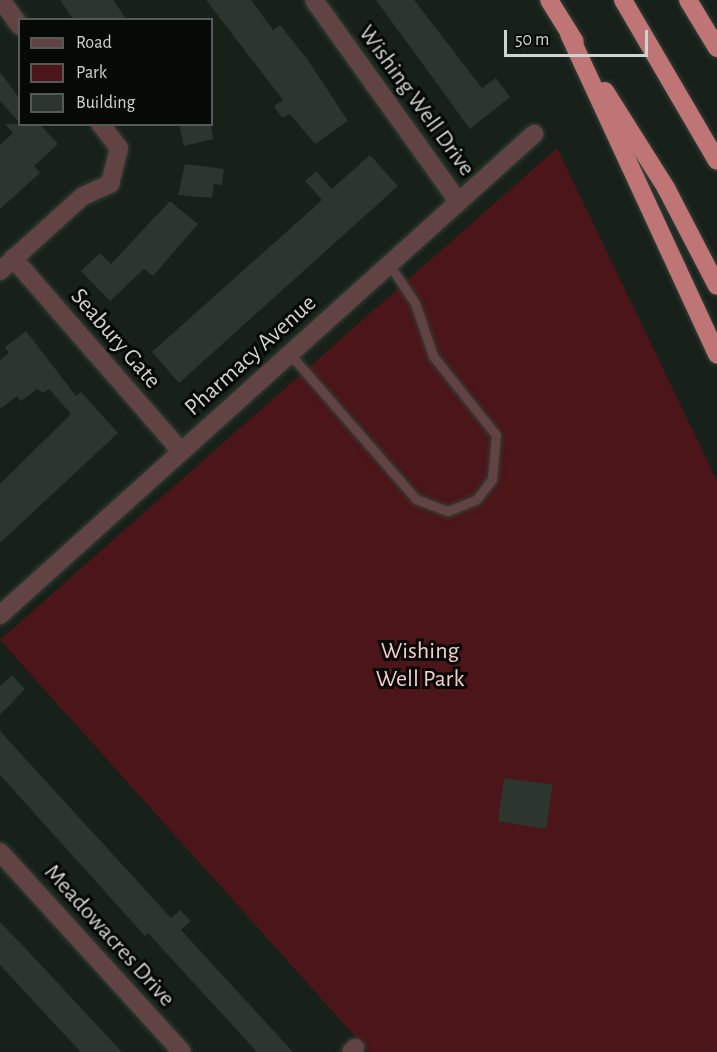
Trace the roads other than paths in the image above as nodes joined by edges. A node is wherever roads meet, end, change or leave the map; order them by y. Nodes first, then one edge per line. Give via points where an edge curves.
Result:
1 (1, 0) edge
2 (314, 0) edge
3 (549, 0) edge
4 (622, 0) edge
5 (688, 0) edge
6 (18, 23) edge
7 (569, 34) junction
8 (717, 48) edge
9 (102, 126) edge
10 (534, 134) dead end
11 (717, 161) edge
12 (458, 201) junction
13 (13, 258) junction
14 (389, 264) junction
15 (0, 271) edge
16 (717, 286) edge
17 (289, 353) junction
18 (717, 354) edge
19 (181, 452) junction
20 (0, 615) edge
21 (0, 852) edge
22 (182, 1052) edge

1 - 6 street
2 - 12 street, Wishing Well Drive
3 - 7 highway
4 - 11 highway
5 - 8 highway
7 - 16 highway via 666,188
7 - 18 highway
9 - 13 street via 119,148 110,184 83,196
10 - 12 street, Pharmacy Avenue
12 - 14 street, Pharmacy Avenue
13 - 15 street
13 - 19 street, Seabury Gate
14 - 17 street, Pharmacy Avenue
14 - 17 lane via 415,303 433,356 496,435 492,478 477,499 448,511 416,499
17 - 19 street, Pharmacy Avenue
19 - 20 street, Pharmacy Avenue
21 - 22 street, Meadowacres Drive

